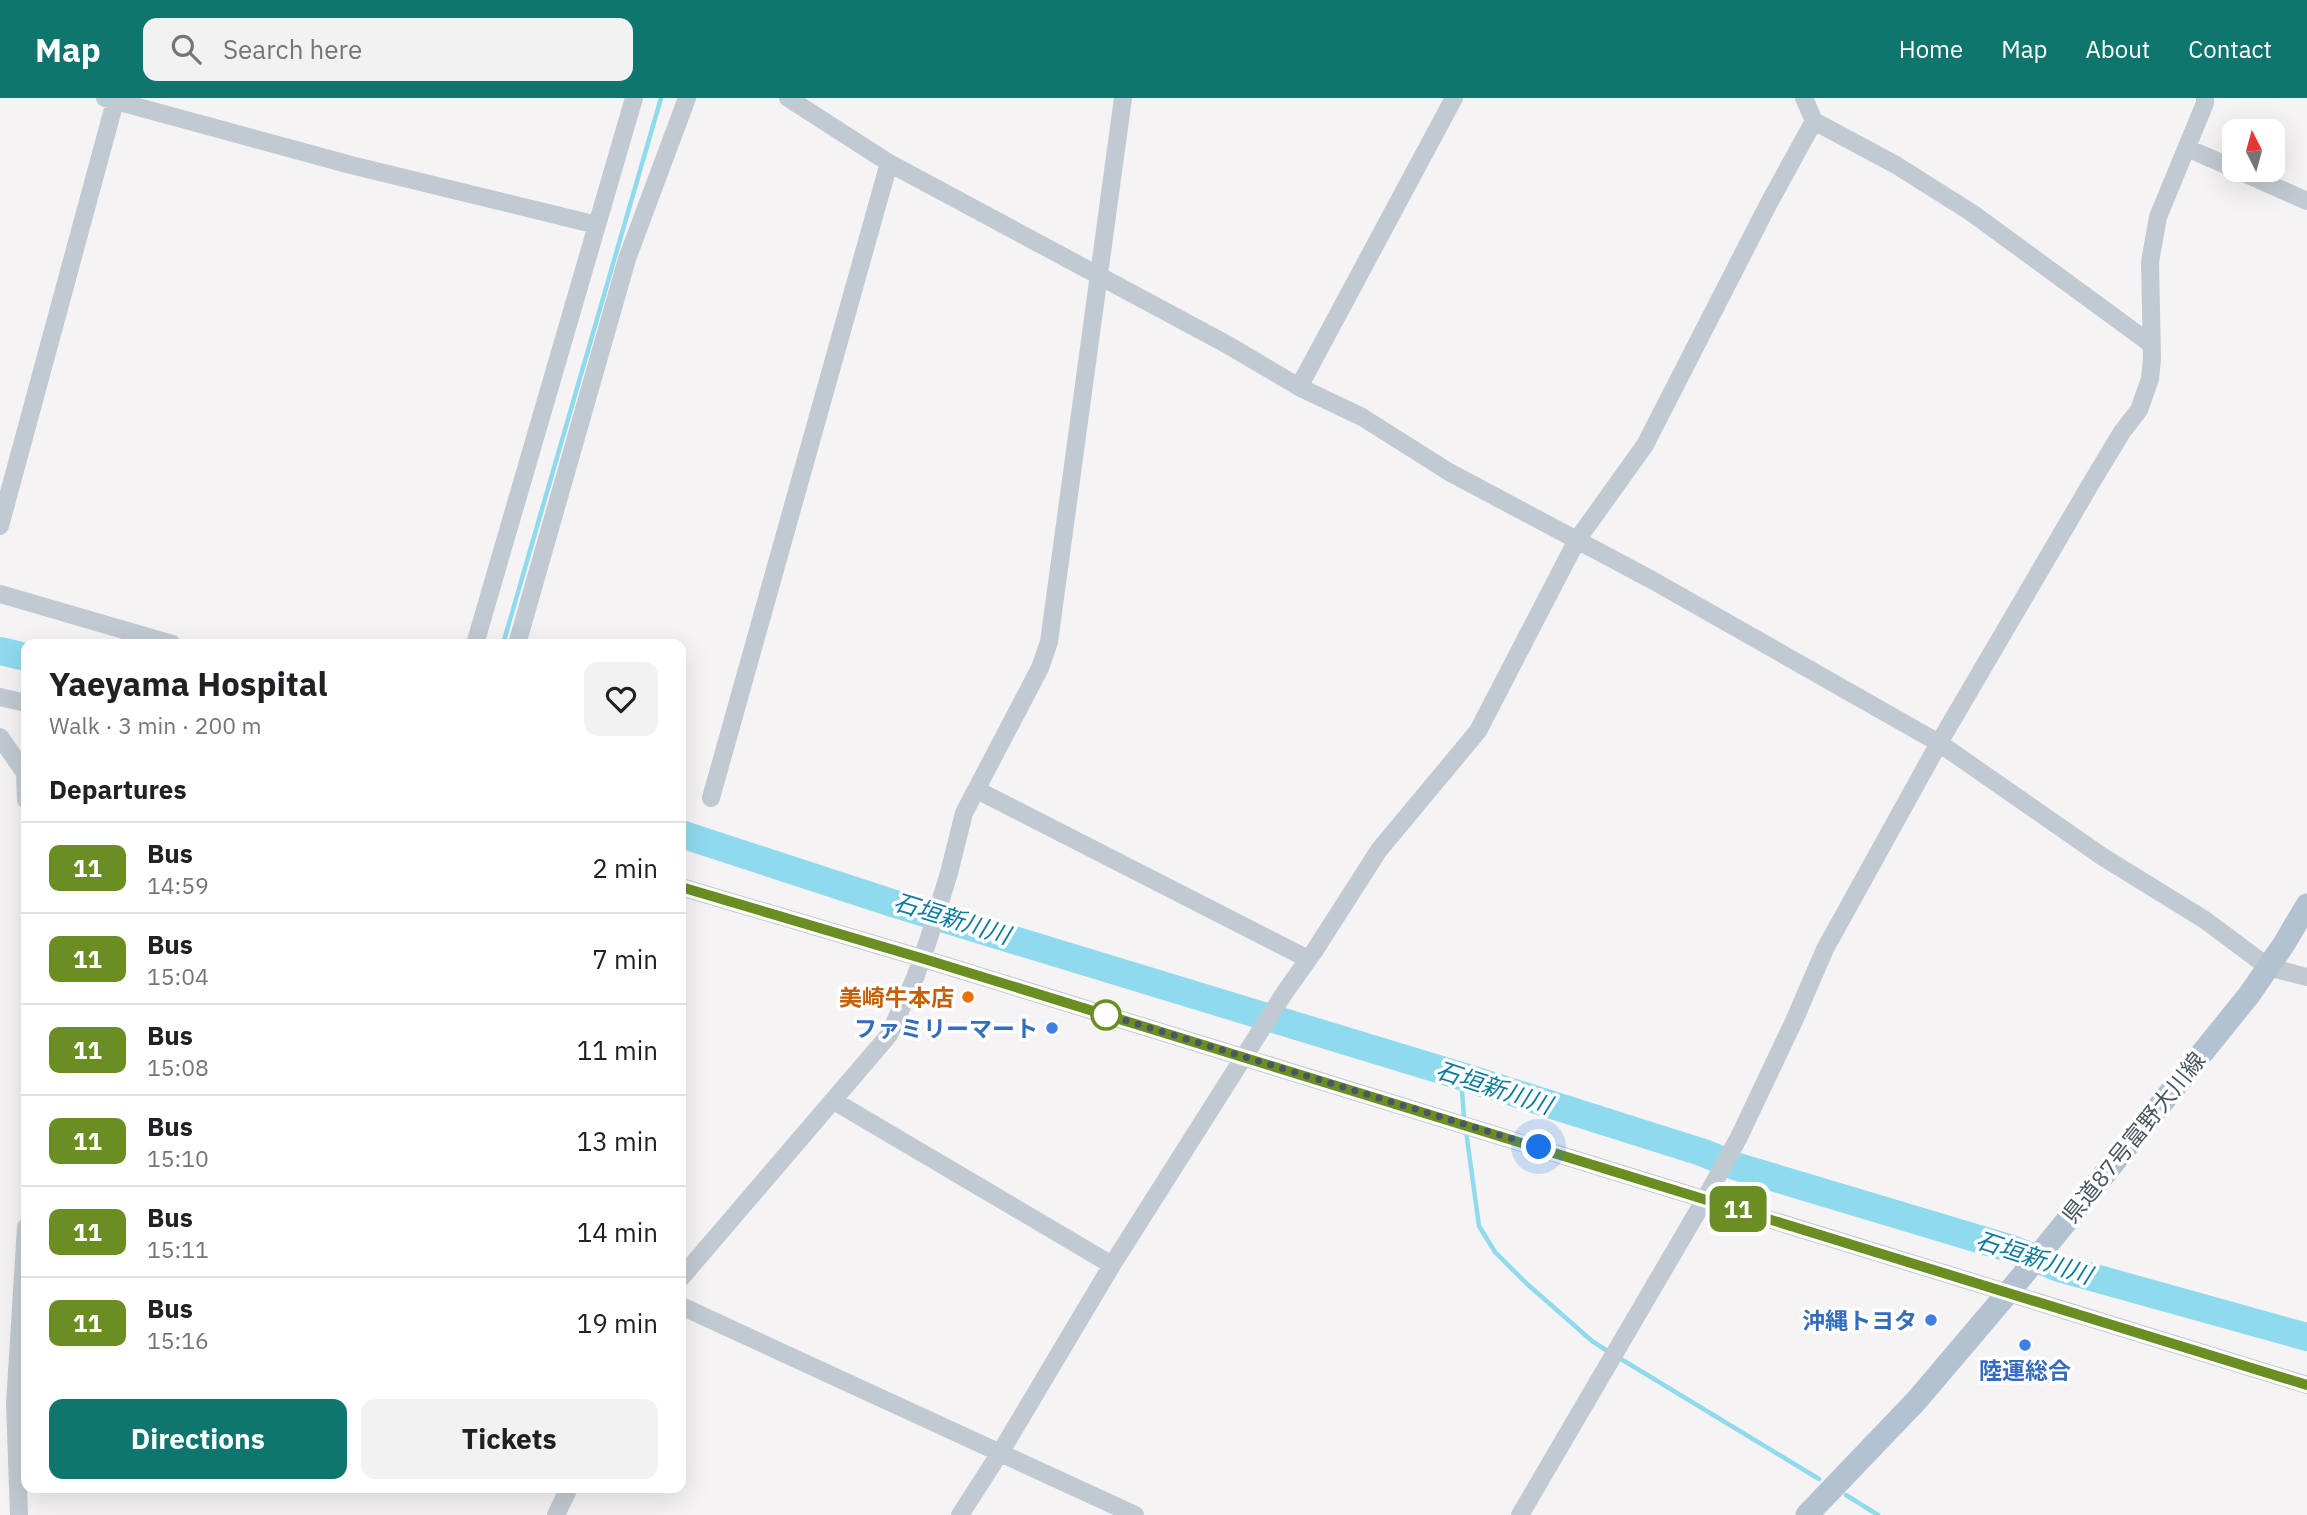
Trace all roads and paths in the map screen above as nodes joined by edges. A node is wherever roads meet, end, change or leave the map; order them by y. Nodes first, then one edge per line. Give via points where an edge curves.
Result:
1 (634, 98) edge
2 (687, 98) edge
3 (788, 98) edge
4 (1123, 98) edge
5 (1454, 98) edge
6 (1804, 98) edge
7 (2205, 98) edge
8 (112, 99) edge
9 (1814, 121) junction
10 (2187, 148) junction
11 (889, 163) junction
12 (2222, 163) edge
13 (2265, 182) edge
14 (2307, 201) edge
15 (597, 225) junction
16 (1099, 277) junction
17 (2151, 344) junction
18 (1299, 387) junction
19 (0, 526) edge
20 (1577, 540) junction
21 (0, 594) edge
22 (155, 639) edge
23 (476, 639) edge
24 (518, 639) edge
25 (0, 697) edge
26 (21, 703) edge
27 (0, 737) edge
28 (1939, 743) junction
29 (21, 766) edge
30 (977, 790) junction
31 (711, 798) dead end
32 (686, 888) edge
33 (2307, 905) edge
34 (924, 950) junction
35 (1308, 959) junction
36 (2268, 967) junction
37 (2307, 977) edge
38 (1244, 1057) junction
39 (834, 1101) junction
40 (1706, 1199) junction
41 (1112, 1265) junction
42 (686, 1272) edge
43 (2008, 1293) junction
44 (21, 1307) edge
45 (686, 1308) edge
46 (2307, 1385) edge
47 (1000, 1453) junction
48 (567, 1493) edge
49 (19, 1515) edge
50 (556, 1515) edge
51 (960, 1515) edge
52 (1135, 1515) edge
53 (1520, 1515) edge
54 (1807, 1515) edge

1 - 15 street
2 - 24 street via 627,259
3 - 11 street
4 - 16 street
5 - 18 street
6 - 9 street
7 - 10 street
8 - 15 street via 351,165
8 - 19 street
9 - 17 street via 1972,213
9 - 20 street via 1645,445
10 - 12 street
10 - 17 street via 2161,207 2150,261
11 - 16 street
11 - 31 street
13 - 14 street
15 - 23 street
16 - 18 street
16 - 30 street via 1049,642
17 - 28 street via 2150,379 2139,410
18 - 20 street via 1362,417 1449,472
20 - 28 street
20 - 35 street via 1478,731 1379,850
21 - 22 street
25 - 26 street
27 - 29 street
28 - 36 street
28 - 40 street via 1825,949
30 - 34 street via 964,813
30 - 35 street
32 - 34 street
33 - 36 main road, 県道87号富野大川線
34 - 38 street
34 - 39 street via 889,1035
35 - 38 street
36 - 37 street
36 - 43 main road, 県道87号富野大川線
38 - 40 street
38 - 41 street
39 - 41 street
39 - 42 street
40 - 43 street
40 - 53 street
41 - 47 street
43 - 46 street
43 - 54 main road, 県道87号富野大川線 via 1917,1400
44 - 49 street via 15,1404
45 - 47 street
47 - 51 street
47 - 52 street
48 - 50 street

